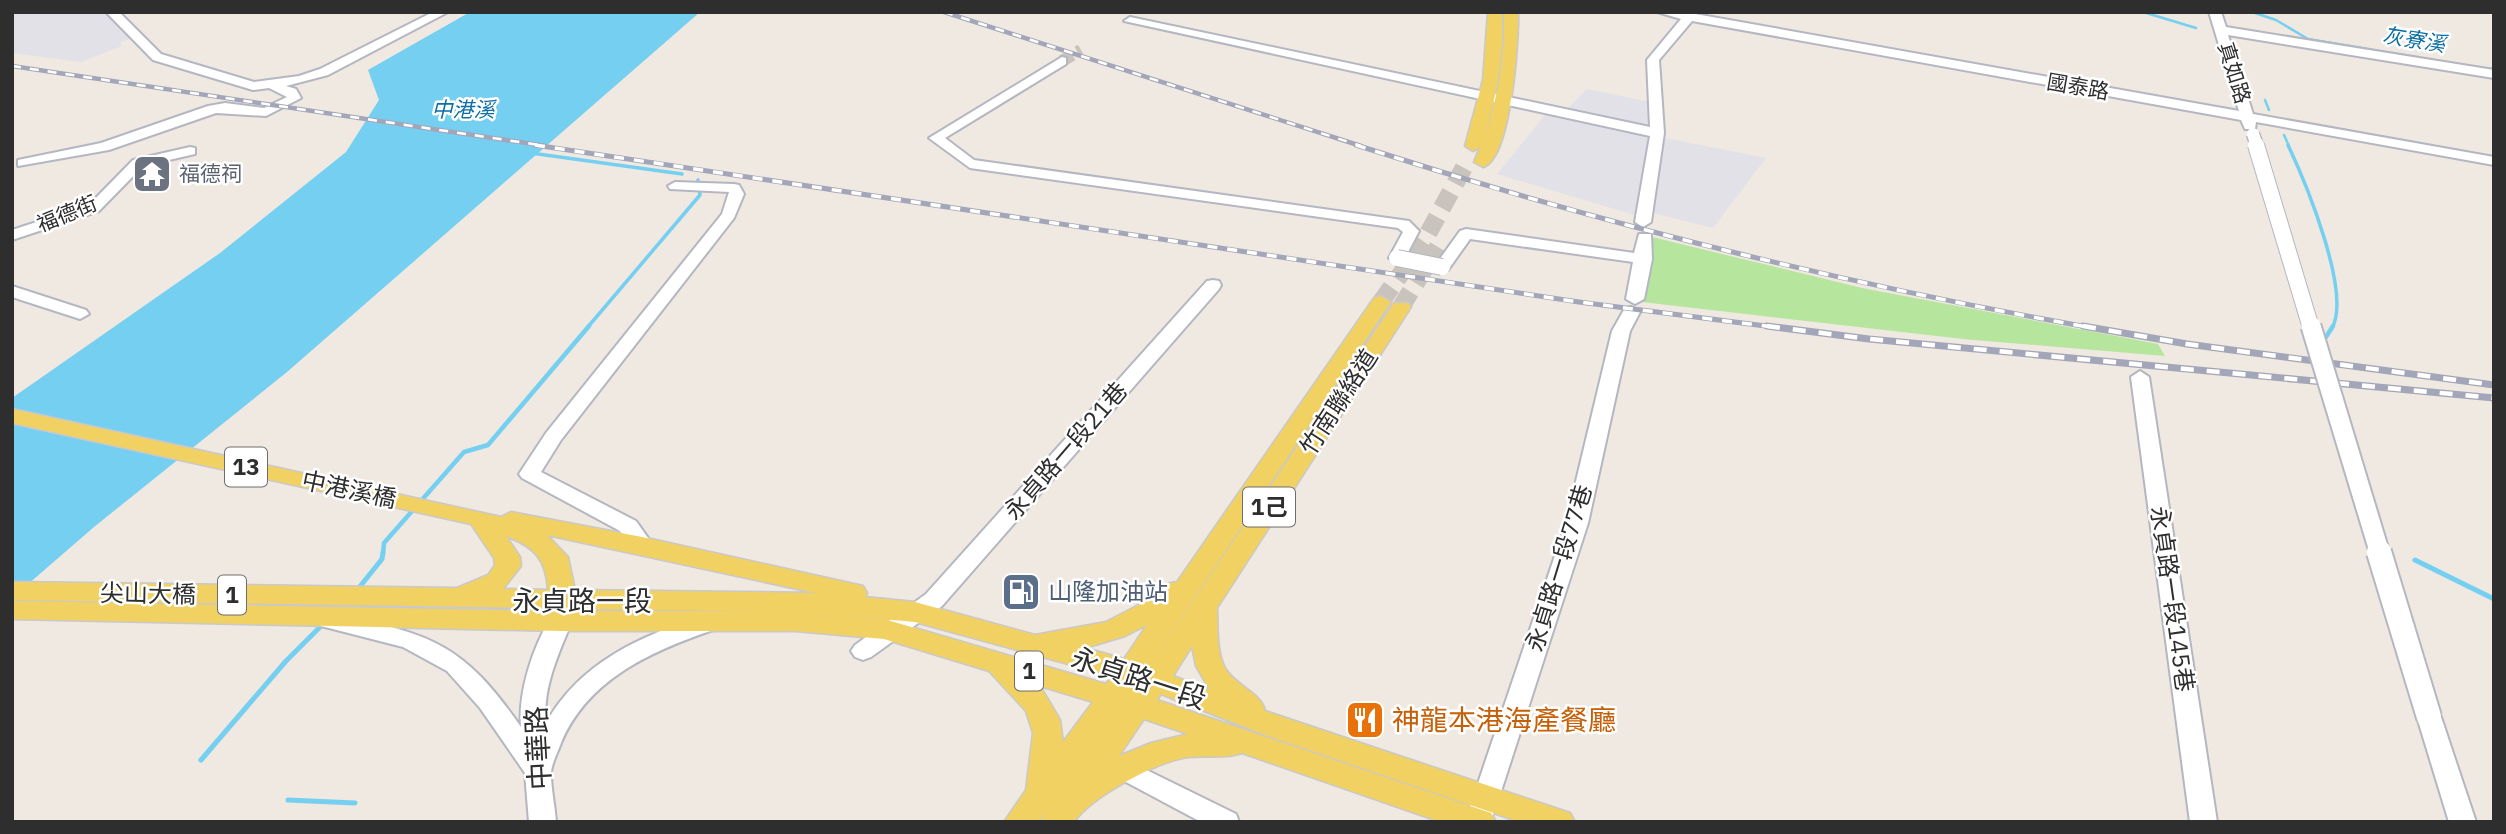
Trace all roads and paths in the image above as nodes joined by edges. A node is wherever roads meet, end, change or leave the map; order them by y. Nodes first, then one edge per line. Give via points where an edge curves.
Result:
1 (112, 12) edge
2 (442, 12) edge
3 (1495, 12) edge
4 (1511, 12) edge
5 (1663, 12) edge
6 (2215, 12) edge
7 (1695, 16) edge
8 (1130, 21) dead end
9 (2221, 30) junction
10 (1062, 61) tunnel mouth
11 (2494, 74) edge
12 (273, 85) junction
13 (1487, 97) junction
14 (1505, 100) junction
15 (2250, 126) junction
16 (1657, 133) junction
17 (190, 151) dead end
18 (2494, 161) edge
19 (23, 163) dead end
20 (675, 186) dead end
21 (12, 235) edge
22 (1644, 259) junction
23 (1213, 285) dead end
24 (13, 292) edge
25 (80, 314) dead end
26 (2140, 377) dead end
27 (12, 416) edge
28 (480, 518) junction
29 (642, 545) junction
30 (1205, 562) junction
31 (12, 591) edge
32 (1203, 607) junction
33 (445, 609) junction
34 (12, 610) edge
35 (561, 611) junction
36 (304, 614) junction
37 (717, 620) junction
38 (904, 622) junction
39 (1004, 650) junction
40 (863, 651) dead end
41 (1142, 676) junction
42 (1125, 702) junction
43 (1270, 738) junction
44 (1119, 767) junction
45 (538, 771) junction
46 (1044, 813) edge
47 (1481, 813) edge
48 (542, 822) edge
49 (1226, 822) edge
50 (1559, 822) edge
51 (2204, 822) edge
52 (2463, 822) edge

1 - 12 street via 157,57 253,86
2 - 12 street via 324,72
3 - 13 main road via 1497,40
4 - 14 main road via 1511,68
5 - 7 street, 國泰路
6 - 9 street, 真如路
7 - 15 street, 國泰路
7 - 16 street, 永貞路一段77巷 via 1653,60
8 - 13 street
9 - 11 street
9 - 15 street, 真如路
10 - 22 street, bridge via 936,138 970,164 1403,224 1411,230 1397,258 1442,267 1466,234
12 - 19 street via 291,92 294,98 267,112 212,109 104,146
13 - 14 street
13 - 14 main road via 1476,161
14 - 16 street
15 - 18 street, 國泰路
15 - 52 street, 真如路, bridge
16 - 22 street, 永貞路一段77巷
17 - 21 street, 福德街 via 138,163 94,208
20 - 29 street via 734,188 737,194 729,215 552,437 529,474 628,526
22 - 47 street, 永貞路一段77巷 via 1633,305 1620,331 1577,523
23 - 38 street, 永貞路一段21巷 via 934,600
24 - 25 street
26 - 51 street, 永貞路一段145巷
27 - 28 main road, 中港溪橋 / 13
28 - 29 main road, 13 via 528,522
28 - 33 main road via 507,556 508,566 497,581
28 - 35 main road, 中華路 / 13 via 544,543 557,554 562,573
29 - 38 main road, 13 via 858,594
30 - 32 main road, 竹南聯絡道 / 1己 via 1391,305
30 - 39 main road via 1156,608 1117,630
30 - 41 main road, 竹南聯絡道 / 1己
31 - 33 main road, 尖山大橋 / 1
32 - 41 main road, 竹南聯絡道 / 1己
32 - 43 main road via 1204,650 1211,673
33 - 35 main road, 永貞路一段 / 1
33 - 36 main road, 尖山大橋 / 1
34 - 36 main road, 尖山大橋 / 1
35 - 37 main road, 永貞路一段 / 1
35 - 38 main road, 永貞路一段 / 1 via 828,603
35 - 45 street, 中華路 via 532,711
36 - 45 street via 421,645 455,664
37 - 38 main road, 永貞路一段 / 1
37 - 45 street via 642,646 610,667 582,692 557,725
38 - 39 main road, 永貞路一段 / 1
38 - 40 street, 永貞路一段21巷
39 - 41 main road, 永貞路一段 / 1
39 - 42 main road, 永貞路一段 / 1
39 - 46 main road via 1046,715
41 - 42 main road, 竹南聯絡道 / 1己
41 - 43 main road, 永貞路一段 / 1
42 - 43 main road, 永貞路一段 / 1
42 - 46 main road, 竹南聯絡道
43 - 44 main road via 1172,748
43 - 47 main road, 永貞路一段 / 1
44 - 46 main road
44 - 49 street
45 - 48 street, 中華路
47 - 50 main road, 永貞路一段 / 1

